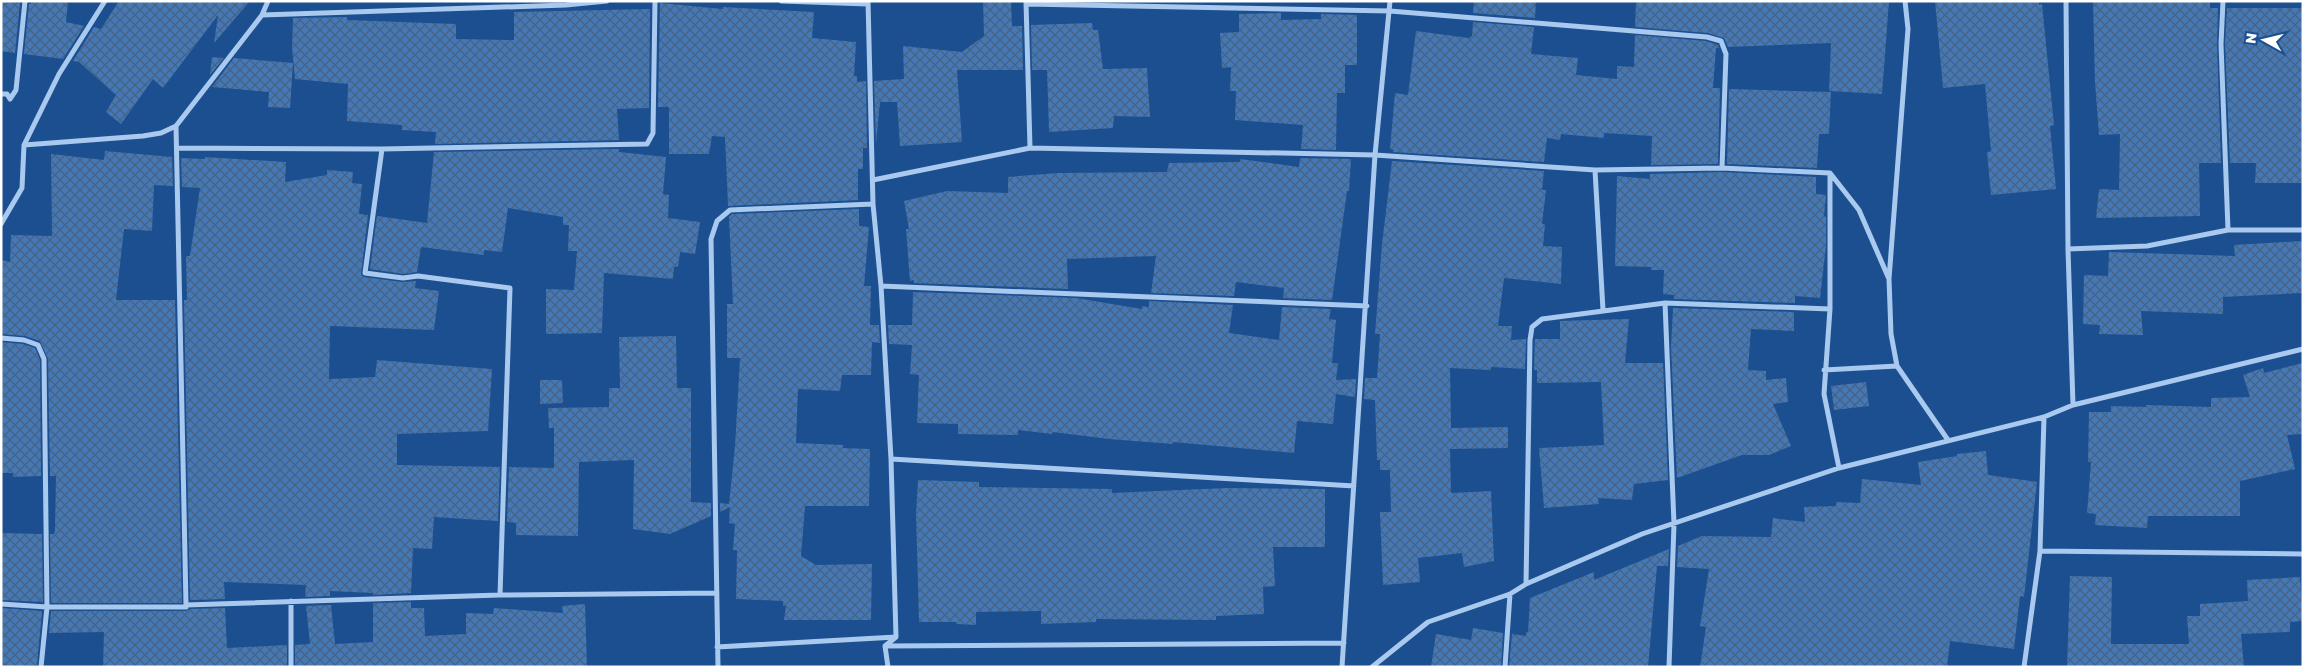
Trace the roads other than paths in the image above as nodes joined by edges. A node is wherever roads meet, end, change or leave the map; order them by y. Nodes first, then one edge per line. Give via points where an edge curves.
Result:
1 (25, 1) edge
2 (105, 1) edge
3 (268, 1) edge
4 (607, 1) edge
5 (655, 1) edge
6 (781, 1) edge
7 (1390, 1) edge
8 (1905, 1) edge
9 (2066, 1) edge
10 (2224, 1) edge
11 (566, 3) edge
12 (868, 3) edge
13 (1026, 3) edge
14 (1390, 11) junction
15 (262, 15) junction
16 (1, 94) edge
17 (176, 126) junction
18 (24, 146) junction
19 (177, 148) junction
20 (1030, 148) junction
21 (382, 149) junction
22 (1375, 155) junction
23 (1722, 168) junction
24 (1595, 170) junction
25 (1830, 173) junction
26 (873, 180) junction
27 (873, 204) junction
28 (1, 224) edge
29 (2228, 230) junction
30 (2303, 230) edge
31 (2068, 249) junction
32 (1889, 279) junction
33 (881, 286) junction
34 (1665, 302) junction
35 (1367, 306) junction
36 (1830, 309) junction
37 (1603, 310) junction
38 (1, 338) edge
39 (2303, 349) edge
40 (1897, 366) junction
41 (1824, 370) junction
42 (2073, 405) junction
43 (2044, 416) junction
44 (1948, 440) junction
45 (891, 459) junction
46 (1839, 468) junction
47 (1354, 486) junction
48 (1674, 524) junction
49 (2040, 551) junction
50 (2303, 554) edge
51 (1526, 584) junction
52 (717, 593) junction
53 (1510, 594) junction
54 (500, 596) junction
55 (291, 601) junction
56 (1, 604) edge
57 (186, 605) junction
58 (47, 607) junction
59 (896, 637) junction
60 (1344, 644) junction
61 (885, 646) junction
62 (717, 647) junction
63 (41, 667) edge
64 (291, 667) edge
65 (718, 667) edge
66 (888, 667) edge
67 (1342, 667) edge
68 (1372, 667) edge
69 (1505, 667) edge
70 (1669, 667) edge
71 (2024, 667) edge

1 - 16 street via 16,90 10,99 7,94
2 - 18 street via 59,74
3 - 15 street
4 - 11 street
5 - 21 street via 652,133 648,144
6 - 12 street
7 - 14 street
8 - 32 street via 1908,29
9 - 31 street
10 - 29 street via 2221,44
11 - 15 street
12 - 26 street
13 - 14 street
13 - 20 street
14 - 22 street
14 - 23 street via 1707,37 1721,41 1726,54
15 - 17 street
17 - 18 street via 143,136
17 - 19 street
18 - 28 street via 22,188
19 - 21 street
19 - 57 street
20 - 22 street
20 - 26 street
21 - 54 street via 365,273 510,288
22 - 24 street
22 - 35 street
23 - 24 street
23 - 25 street
24 - 37 street
25 - 32 street via 1859,210
25 - 36 street
26 - 27 street
27 - 33 street
27 - 52 street via 730,210 717,221 711,238
29 - 30 street
29 - 31 street via 2147,246
31 - 42 street
32 - 40 street via 1891,334
33 - 35 street
33 - 45 street
34 - 36 street
34 - 37 street
34 - 48 street
35 - 47 street
36 - 41 street
37 - 51 street via 1542,319 1532,327
38 - 58 street via 38,345 44,360
39 - 42 street
40 - 41 street
40 - 44 street
41 - 46 street via 1824,394
42 - 43 street
43 - 44 street
43 - 49 street
44 - 46 street
45 - 47 street
45 - 59 street
46 - 48 street
47 - 60 street
48 - 51 street via 1642,534
48 - 70 street
49 - 50 street
49 - 71 street
51 - 53 street
52 - 54 street
52 - 62 street
53 - 68 street via 1428,622
53 - 69 street
54 - 55 street
55 - 57 street
55 - 64 street
56 - 58 street
57 - 58 street
58 - 63 street
59 - 61 street
59 - 62 street
60 - 61 street
60 - 67 street
61 - 66 street
62 - 65 street

